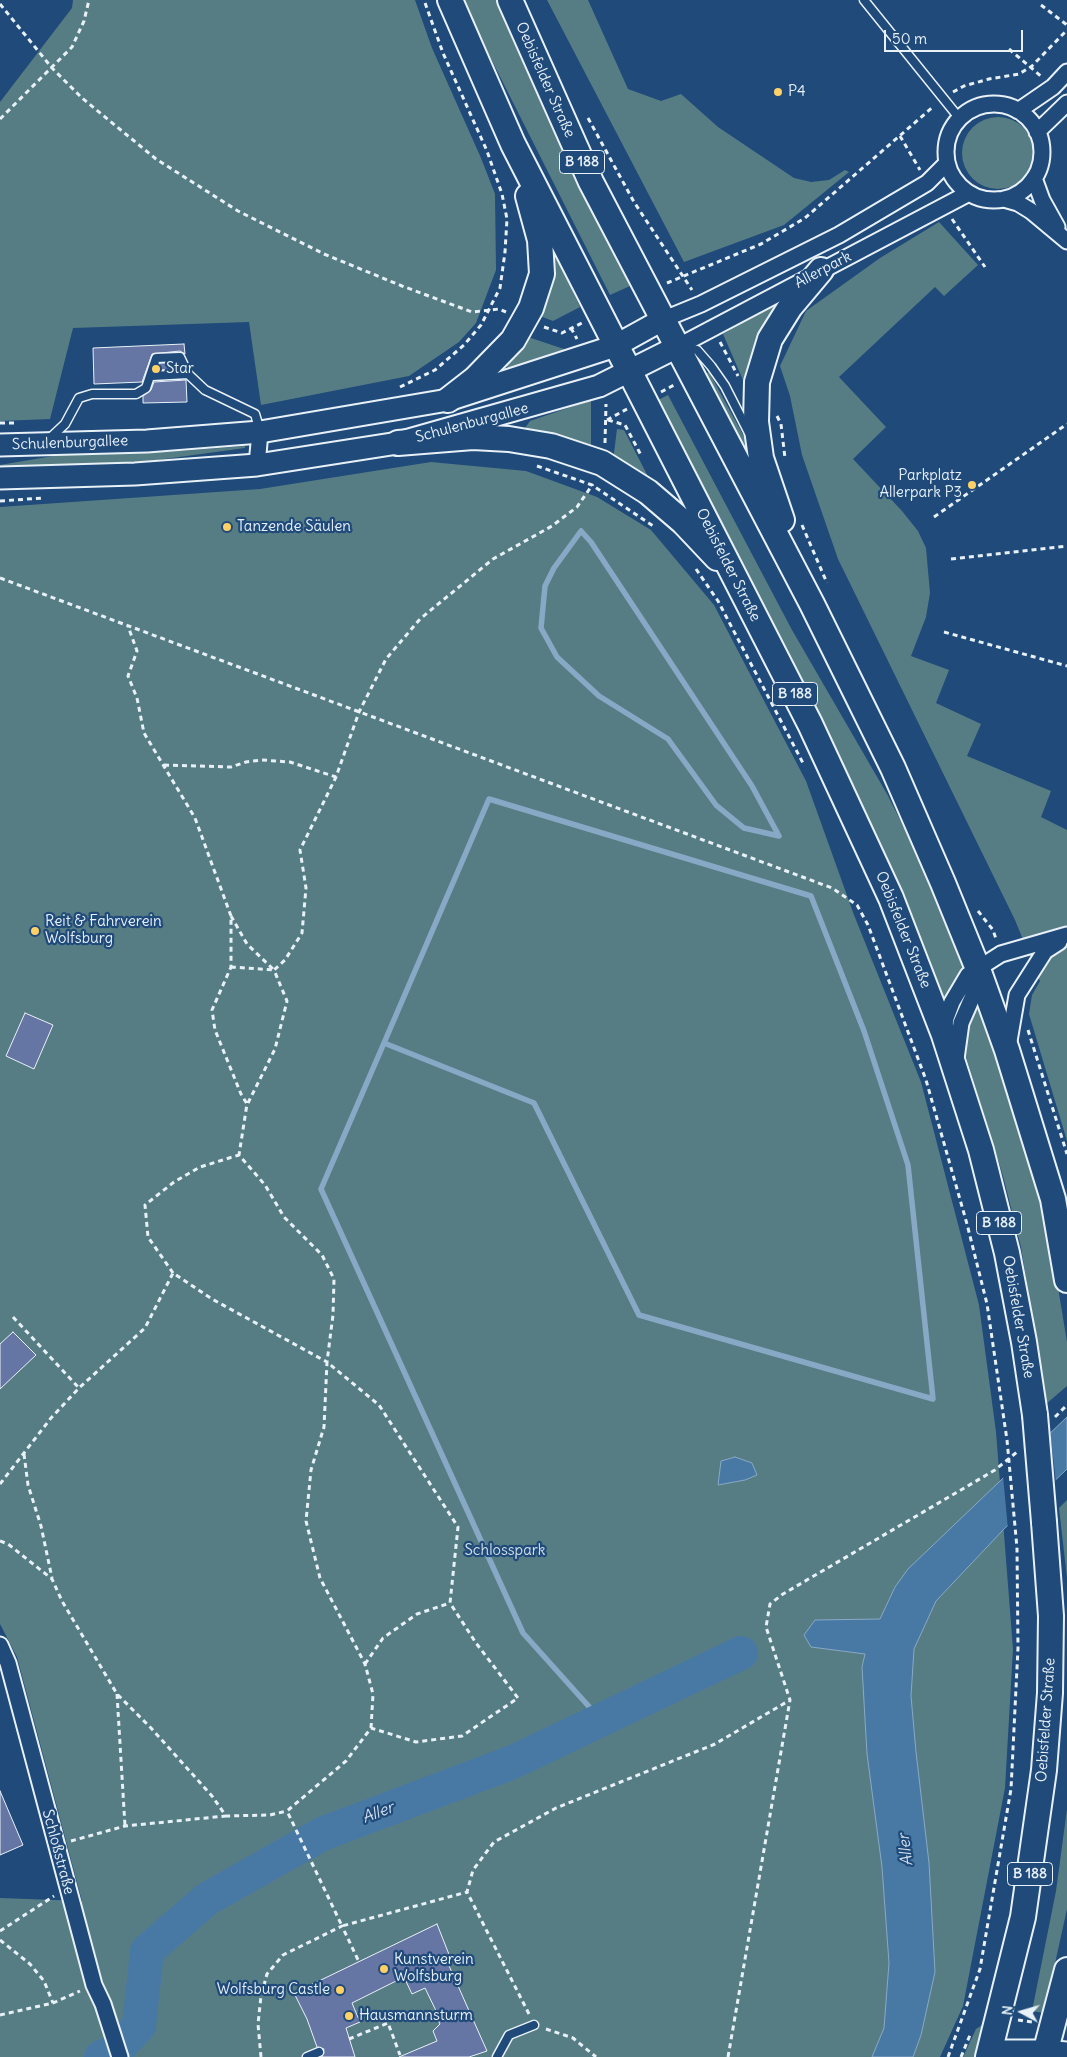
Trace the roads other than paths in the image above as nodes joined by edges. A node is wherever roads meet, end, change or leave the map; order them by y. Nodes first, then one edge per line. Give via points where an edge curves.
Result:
1 (450, 0) edge
2 (510, 0) edge
3 (864, 0) edge
4 (1067, 72) edge
5 (1067, 103) edge
6 (1018, 111) junction
7 (960, 119) junction
8 (1037, 132) junction
9 (513, 144) junction
10 (947, 163) junction
11 (1034, 178) junction
12 (969, 193) junction
13 (1004, 199) junction
14 (1064, 238) edge
15 (821, 270) junction
16 (662, 320) junction
17 (615, 346) junction
18 (676, 347) junction
19 (701, 371) junction
20 (628, 372) junction
21 (188, 374) junction
22 (152, 376) junction
23 (448, 400) junction
24 (260, 432) junction
25 (44, 443) junction
26 (398, 443) junction
27 (0, 445) edge
28 (761, 458) junction
29 (257, 465) junction
30 (0, 478) edge
31 (735, 578) junction
32 (812, 604) junction
33 (1067, 936) edge
34 (978, 969) junction
35 (944, 1035) junction
36 (1007, 1050) junction
37 (955, 1067) junction
38 (1067, 1280) edge
39 (0, 1645) edge
40 (1067, 1970) edge
41 (534, 2025) road end
42 (319, 2052) dead end
43 (1052, 2054) edge
44 (993, 2055) edge
45 (120, 2057) edge
46 (307, 2057) edge
47 (497, 2057) edge

1 - 9 main road, B 188
2 - 16 main road, Oebisfelder Straße / B 188 via 591,182
3 - 7 lane
4 - 6 street via 1053,87
5 - 8 street
6 - 7 street via 987,105
6 - 8 street via 1030,120
7 - 10 street via 946,147
8 - 11 street via 1042,147
9 - 17 main road, B 188
9 - 23 main road via 540,240 542,274 530,308 513,340 475,379
10 - 12 street via 958,184
10 - 16 street, Allerpark via 927,183 839,235
11 - 13 street via 1016,195
11 - 14 street via 1042,200
12 - 13 street via 991,200
12 - 15 street, Allerpark
13 - 14 street via 1032,211
15 - 18 street, Allerpark
15 - 28 main road via 790,306 764,354 756,395
16 - 17 street, Schulenburgallee
16 - 18 main road, B 188
17 - 20 main road, B 188
17 - 23 street, Schulenburgallee
18 - 19 main road, B 188
18 - 20 street, Schulenburgallee
19 - 28 lane via 725,386
19 - 32 main road, B 188
20 - 26 street, Schulenburgallee via 559,399
20 - 31 main road, Oebisfelder Straße / B 188
21 - 22 lane
21 - 22 lane via 180,356 156,358
21 - 24 lane via 206,390 255,414
22 - 25 lane via 146,388 136,394 92,394 79,398 65,424
23 - 24 street, Schulenburgallee
24 - 25 street, Schulenburgallee via 147,441
24 - 29 street
25 - 27 street, Schulenburgallee
26 - 29 street, Schulenburgallee
26 - 31 main road via 473,437 509,439 551,446 602,463 648,492 683,522
28 - 32 main road
29 - 30 street, Schulenburgallee via 135,474
31 - 35 main road, Oebisfelder Straße / B 188 via 852,811 891,898
32 - 34 main road, B 188 via 893,768
33 - 34 street via 1001,954
33 - 36 street via 1045,951 1017,995
34 - 35 street via 968,974 952,1002
34 - 36 main road, B 188
34 - 37 street via 975,991 957,1039
35 - 37 main road, Oebisfelder Straße / B 188
36 - 38 main road, B 188 via 1052,1199
37 - 44 main road, Oebisfelder Straße / B 188, bridge via 981,1150 1007,1253 1024,1342 1035,1415 1051,1616 1044,1770 1023,1917 990,2015
39 - 45 street, Schloßstraße via 8,1663 94,1985
40 - 43 main road via 1053,2025
41 - 47 lane via 509,2036
42 - 46 lane
43 - 44 street

